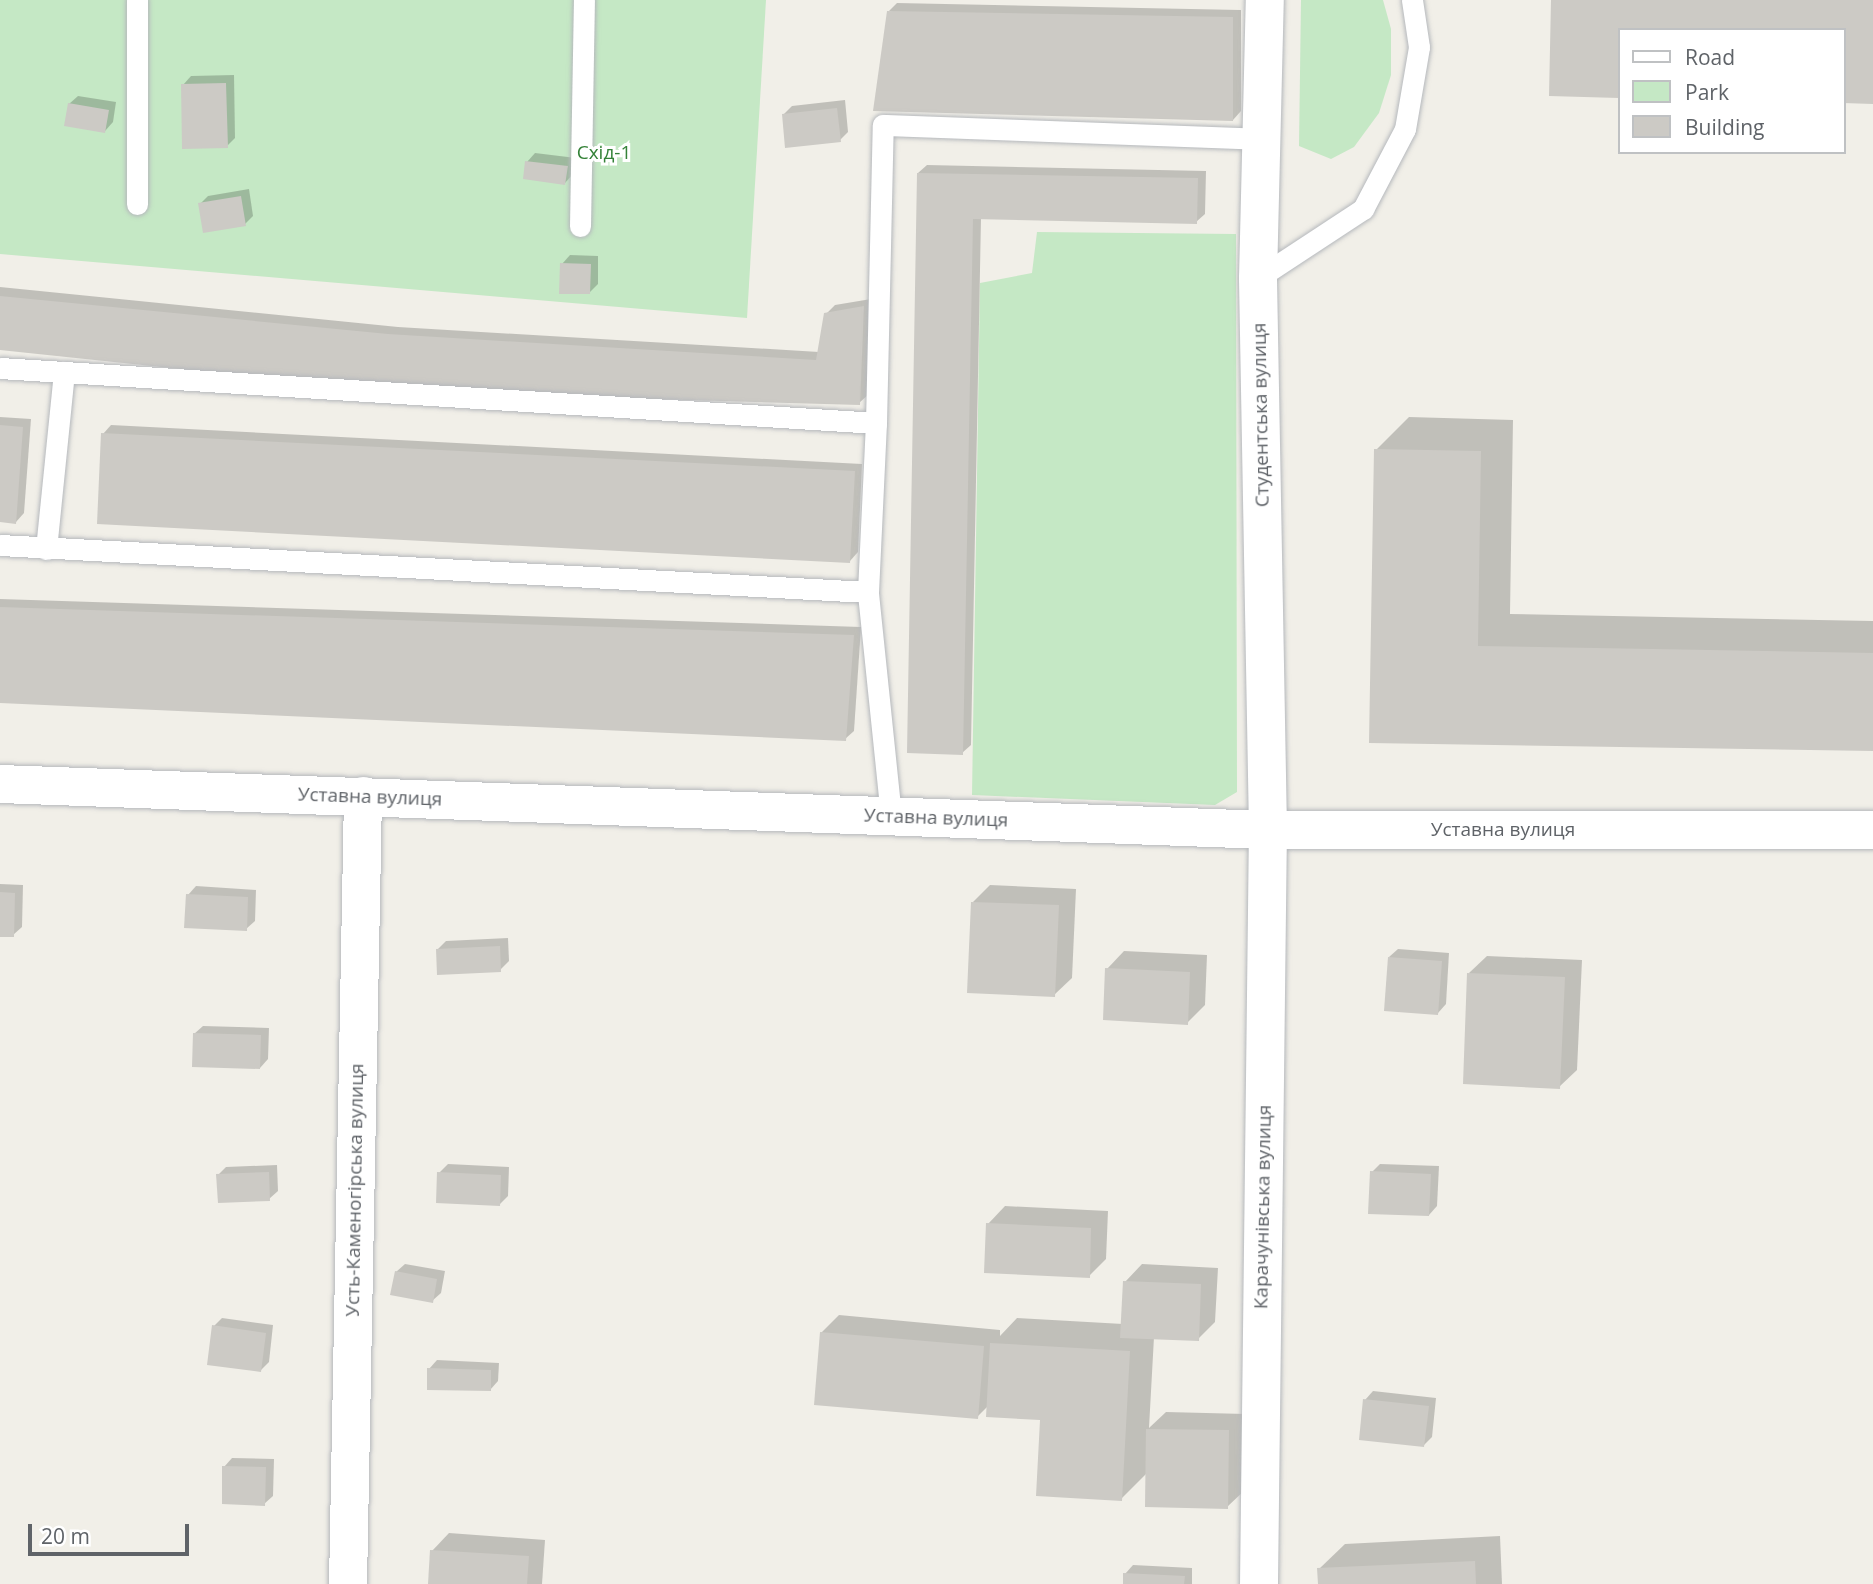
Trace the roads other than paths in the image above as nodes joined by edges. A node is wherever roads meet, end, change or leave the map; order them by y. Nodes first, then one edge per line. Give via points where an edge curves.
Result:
1 (137, 0) edge
2 (584, 0) edge
3 (1265, 0) edge
4 (1412, 0) edge
5 (1262, 139) junction
6 (137, 204) dead end
7 (580, 226) dead end
8 (1258, 278) junction
9 (0, 368) edge
10 (64, 372) junction
11 (876, 423) junction
12 (0, 545) edge
13 (46, 548) junction
14 (868, 592) junction
15 (0, 784) edge
16 (363, 796) junction
17 (891, 816) junction
18 (1268, 830) junction
19 (1873, 830) edge
20 (348, 1584) edge
21 (1259, 1584) edge

1 - 6 lane
2 - 7 lane
3 - 5 street, Студентська вулиця
4 - 8 lane via 1419,47 1405,129 1363,209
5 - 8 street, Студентська вулиця
5 - 11 lane via 883,125
8 - 18 street, Студентська вулиця
9 - 10 lane
10 - 11 lane
10 - 13 lane
11 - 14 lane
12 - 13 lane
13 - 14 lane
14 - 17 lane
15 - 16 street, Уставна вулиця
16 - 17 street, Уставна вулиця
16 - 20 street, Усть-Каменогірська вулиця
17 - 18 street, Уставна вулиця
18 - 19 street, Уставна вулиця
18 - 21 street, Карачунівська вулиця

